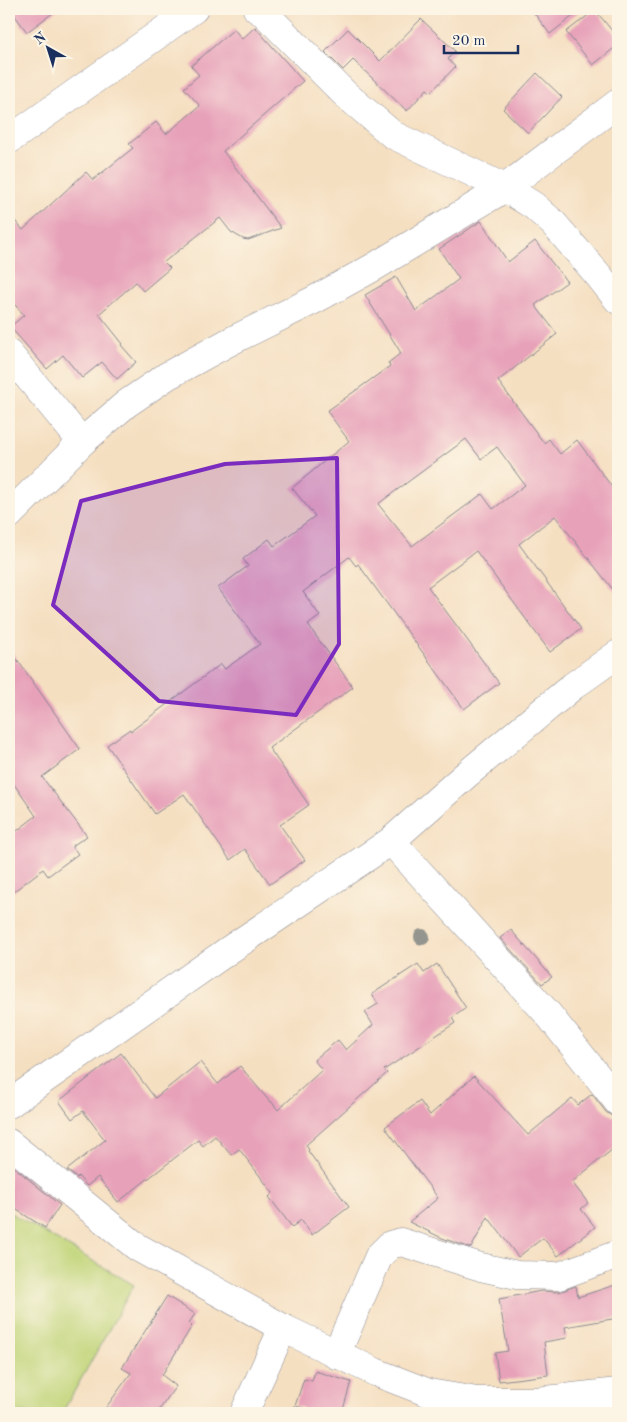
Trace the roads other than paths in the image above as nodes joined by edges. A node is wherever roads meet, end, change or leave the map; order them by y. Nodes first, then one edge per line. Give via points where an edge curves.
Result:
1 (194, 9) edge
2 (257, 9) edge
3 (618, 103) edge
4 (9, 140) edge
5 (505, 188) junction
6 (618, 300) edge
7 (9, 354) edge
8 (82, 442) junction
9 (9, 515) edge
10 (618, 654) edge
11 (391, 840) junction
12 (618, 1102) edge
13 (9, 1104) edge
14 (9, 1144) edge
15 (618, 1254) edge
16 (283, 1328) junction
17 (336, 1354) junction
18 (618, 1392) edge
19 (244, 1413) edge

1 - 4 street
2 - 5 street via 345,94 393,135
3 - 5 street
5 - 6 street via 534,206 553,223
5 - 8 street via 374,267 167,376 126,404
7 - 8 street
8 - 9 street
10 - 11 street via 565,692
11 - 12 street via 548,1014
11 - 13 street
14 - 16 street via 137,1247
15 - 17 street via 559,1276 517,1275 401,1242 390,1245 379,1256
16 - 17 street
16 - 19 street
17 - 18 street via 429,1393 477,1401 537,1401

